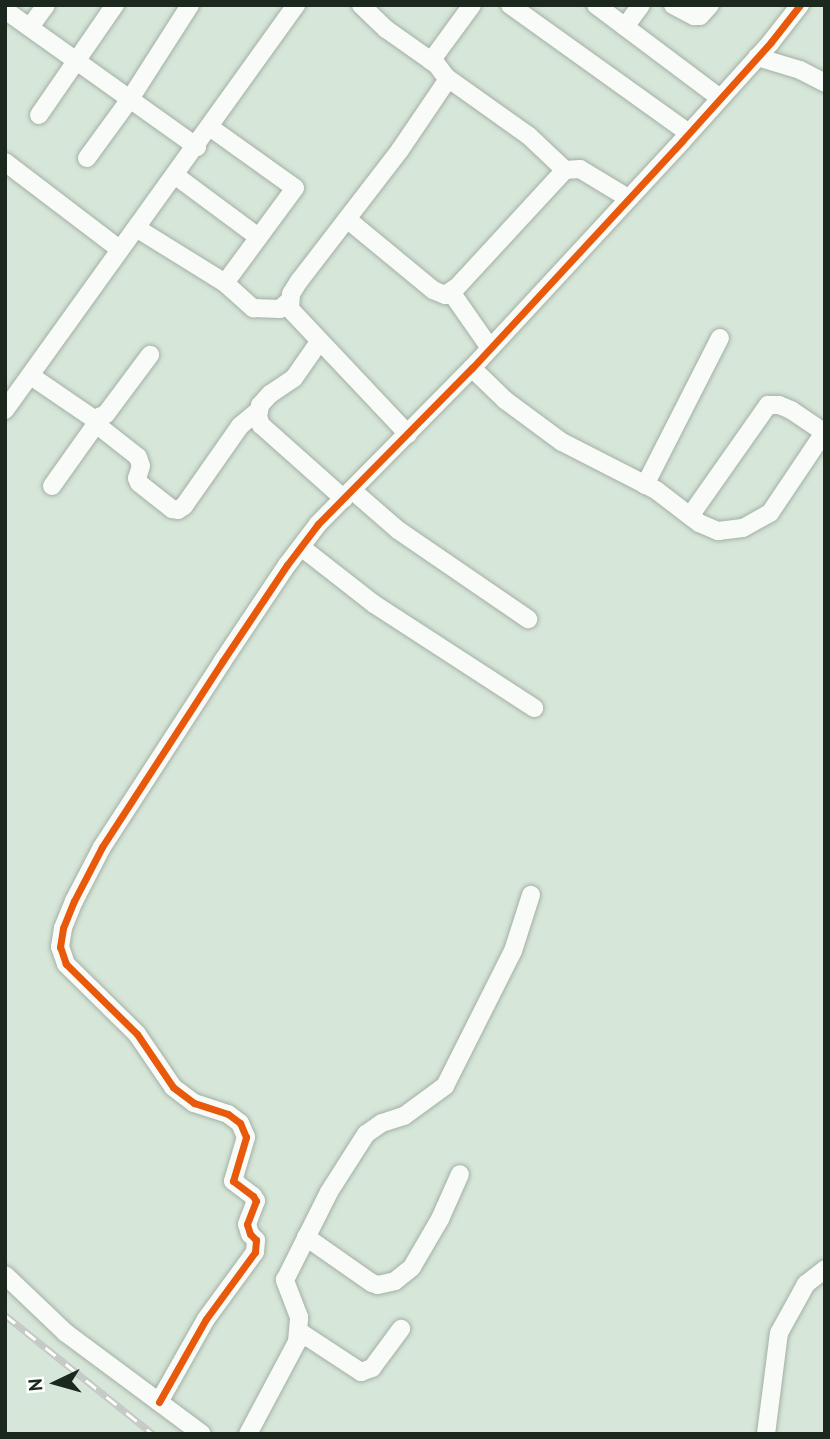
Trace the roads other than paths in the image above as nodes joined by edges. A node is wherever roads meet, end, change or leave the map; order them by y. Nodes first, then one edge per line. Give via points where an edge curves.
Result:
1 (46, 5) edge
2 (116, 5) edge
3 (190, 5) edge
4 (296, 5) edge
5 (361, 5) edge
6 (472, 5) edge
7 (510, 5) edge
8 (596, 5) edge
9 (641, 5) edge
10 (673, 5) edge
11 (710, 5) edge
12 (800, 5) edge
13 (5, 10) edge
14 (30, 27) junction
15 (625, 27) junction
16 (757, 57) junction
17 (76, 61) junction
18 (431, 61) junction
19 (446, 76) junction
20 (825, 83) edge
21 (720, 98) junction
22 (130, 99) junction
23 (39, 115) dead end
24 (211, 128) junction
25 (689, 133) junction
26 (197, 148) junction
27 (87, 158) dead end
28 (5, 162) edge
29 (565, 170) junction
30 (176, 176) junction
31 (628, 198) junction
32 (347, 219) junction
33 (138, 229) junction
34 (258, 237) junction
35 (119, 249) junction
36 (225, 283) junction
37 (451, 292) junction
38 (289, 301) junction
39 (720, 338) dead end
40 (319, 342) junction
41 (490, 348) junction
42 (150, 355) dead end
43 (472, 369) junction
44 (31, 376) junction
45 (5, 410) edge
46 (258, 411) junction
47 (99, 421) junction
48 (824, 431) edge
49 (408, 434) junction
50 (645, 485) junction
51 (52, 486) dead end
52 (348, 495) junction
53 (690, 516) junction
54 (301, 547) junction
55 (528, 619) dead end
56 (534, 708) dead end
57 (531, 895) dead end
58 (460, 1174) dead end
59 (306, 1237) junction
60 (825, 1269) edge
61 (5, 1275) edge
62 (401, 1329) dead end
63 (300, 1332) junction
64 (159, 1402) junction
65 (202, 1434) edge
66 (248, 1434) edge
67 (766, 1434) edge

1 - 14 street
2 - 17 street
3 - 22 street
4 - 24 street
5 - 18 street
6 - 18 street
7 - 25 street
8 - 15 street
9 - 15 street
10 - 11 street via 685,14 700,16
12 - 16 street
13 - 14 street
14 - 17 street
15 - 21 street
16 - 20 street
16 - 21 street
17 - 22 street
17 - 23 street
18 - 19 street
19 - 29 street via 529,136
19 - 32 street via 443,90
21 - 25 street
22 - 26 street
22 - 27 street
24 - 26 street
24 - 34 street via 295,188
25 - 31 street
26 - 30 street
28 - 35 street
29 - 31 street via 580,169
29 - 37 street
30 - 33 street
30 - 34 street
31 - 41 street
32 - 37 street via 433,290 444,295
32 - 38 street
33 - 35 street
33 - 36 street
34 - 36 street
35 - 44 street
36 - 38 street via 253,308 280,309
37 - 41 street
38 - 40 street via 296,319
39 - 50 street
40 - 46 street via 302,370 271,394
40 - 49 street
41 - 43 street
42 - 47 street
43 - 49 street
43 - 50 street via 562,442
44 - 45 street
44 - 47 street
46 - 47 street via 240,426 178,510 139,483 138,457
46 - 52 street via 261,425
47 - 51 street
48 - 53 street via 770,513 733,531 712,530
48 - 53 street via 791,410 768,405
49 - 52 street
50 - 53 street
52 - 54 street
52 - 55 street
54 - 56 street via 374,604
54 - 64 street via 102,847 74,901 60,947 66,964 137,1034 173,1087 194,1103 228,1114 240,1123 246,1137 233,1181 256,1201 247,1224 256,1240 255,1252 206,1319
57 - 59 street via 508,960 445,1086 404,1116 366,1134
58 - 59 street via 412,1267 395,1281 372,1283
59 - 63 street via 285,1280
60 - 67 street via 806,1283 779,1334
61 - 64 street via 66,1333
62 - 63 street via 372,1368 361,1372
63 - 66 street
64 - 65 street

